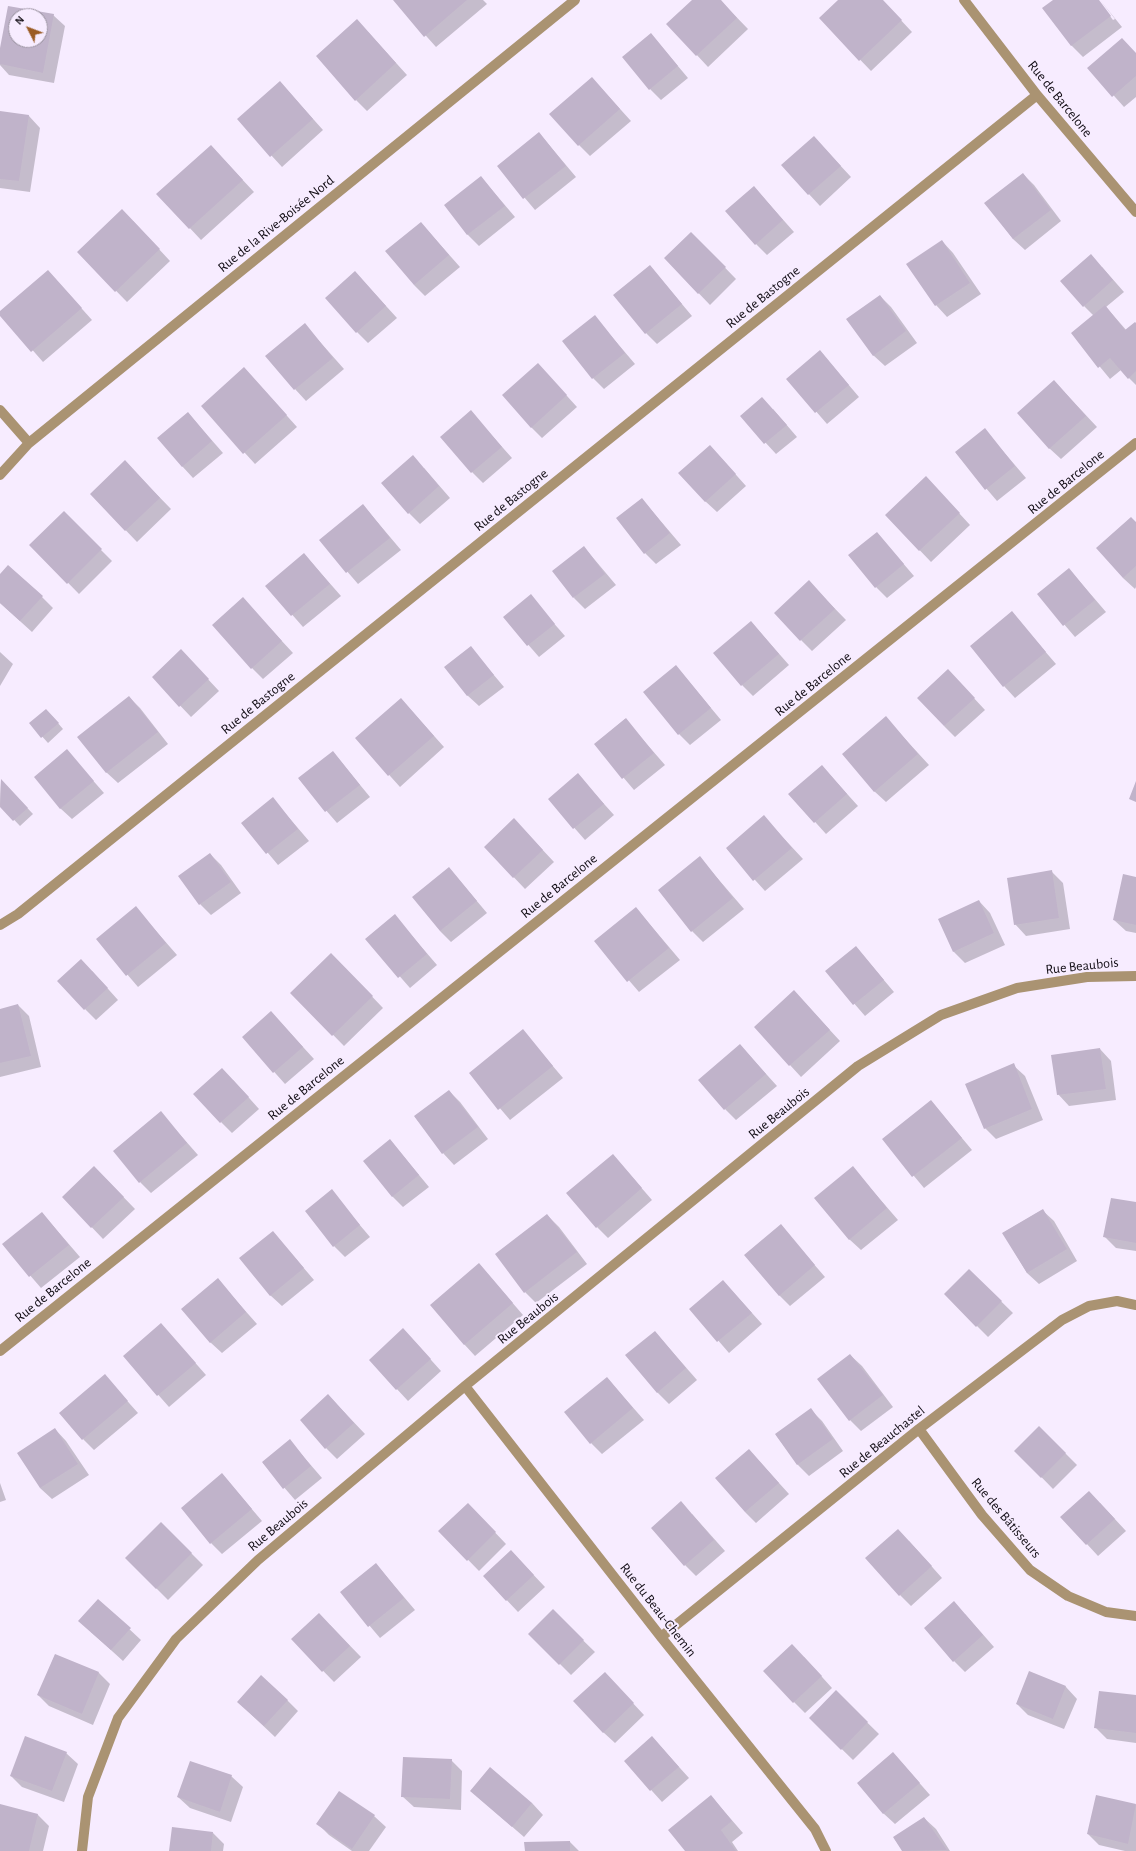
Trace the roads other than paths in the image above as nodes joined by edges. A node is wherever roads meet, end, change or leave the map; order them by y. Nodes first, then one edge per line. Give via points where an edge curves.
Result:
1 (575, 0) edge
2 (964, 0) edge
3 (1037, 95) junction
4 (1136, 212) edge
5 (0, 410) edge
6 (29, 443) junction
7 (1136, 443) edge
8 (0, 475) edge
9 (0, 925) edge
10 (1136, 976) edge
11 (1136, 1305) edge
12 (0, 1351) edge
13 (466, 1386) junction
14 (919, 1429) junction
15 (1136, 1616) edge
16 (661, 1638) junction
17 (82, 1851) edge
18 (826, 1851) edge

1 - 6 street, Rue de la Rive-Boisée Nord
2 - 3 street, Rue de Barcelone
3 - 4 street, Rue de Barcelone
3 - 9 street, Rue de Bastogne via 30,904
5 - 6 street
6 - 8 street, Rue de la Rive-Boisée Nord
7 - 12 street, Rue de Barcelone
10 - 13 street, Rue Beaubois via 1087,977 1017,988 941,1015 858,1066
11 - 14 street, Rue de Beauchastel via 1117,1301 1089,1306 1062,1320
13 - 16 street, Rue du Beau-Chemin
13 - 17 street, Rue Beaubois via 258,1560 176,1639 118,1718 88,1797
14 - 15 street, Rue des Bâtisseurs via 982,1515 1030,1570 1068,1596 1106,1612
14 - 16 street, Rue de Beauchastel
16 - 18 street, Rue du Beau-Chemin via 815,1829

